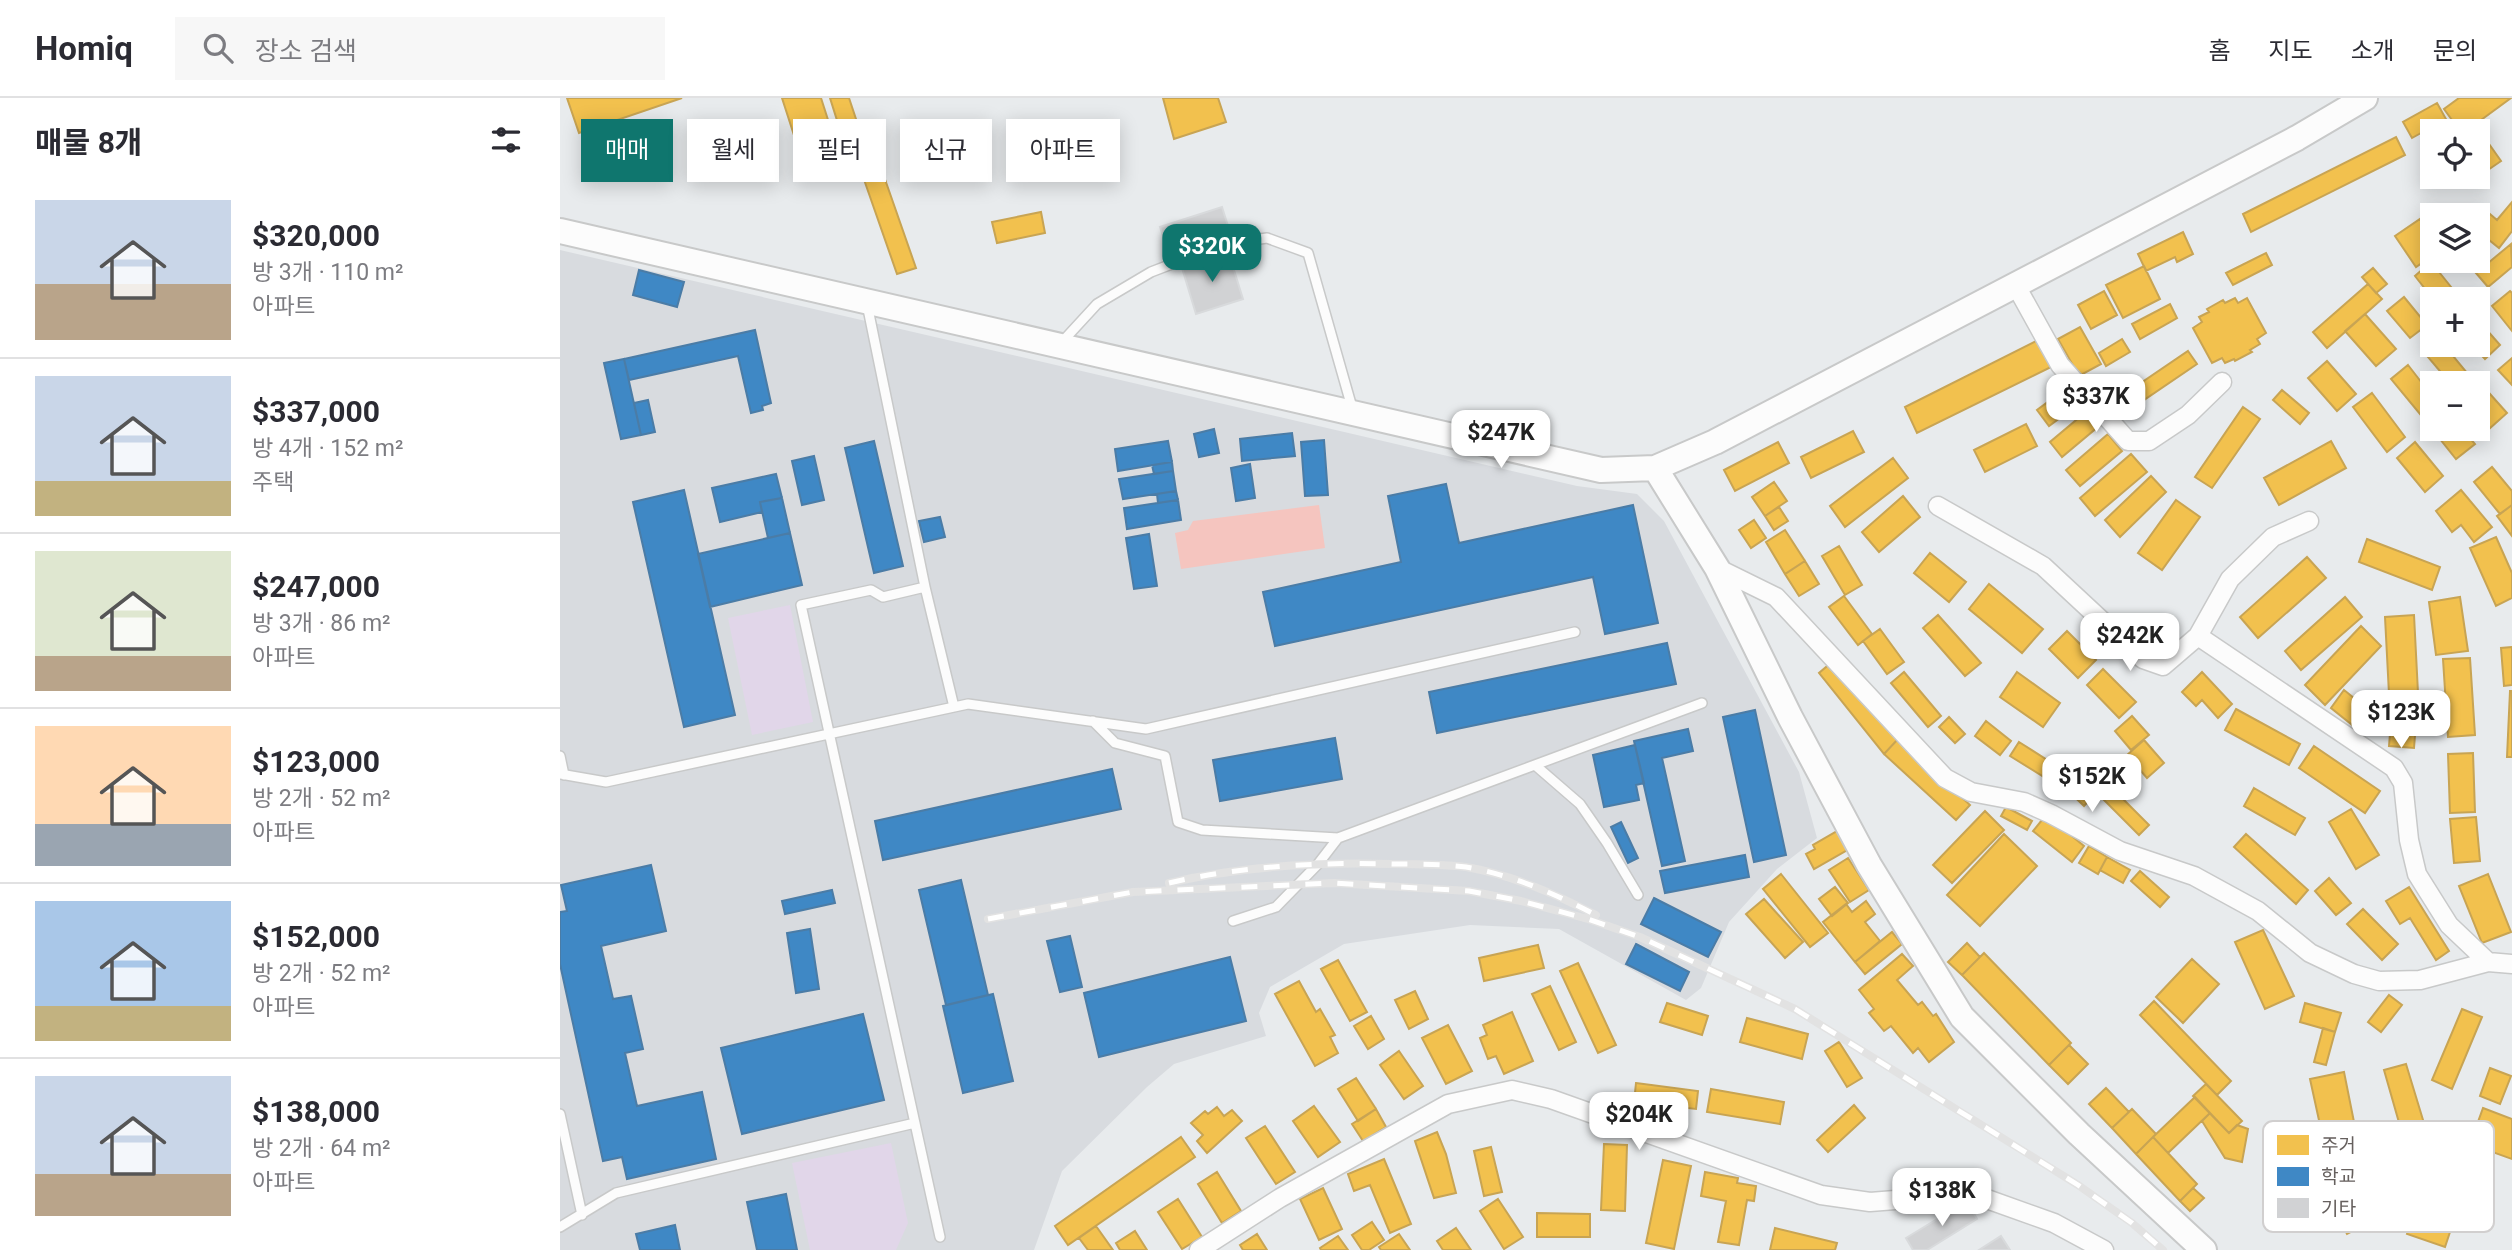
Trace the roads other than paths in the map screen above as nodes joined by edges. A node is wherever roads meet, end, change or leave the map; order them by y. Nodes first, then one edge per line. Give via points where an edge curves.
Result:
1 (2365, 98) edge
2 (560, 232) edge
3 (2015, 284) junction
4 (866, 302) junction
5 (1059, 346) junction
6 (2222, 382) dead end
7 (1353, 413) junction
8 (1655, 467) junction
9 (1938, 506) dead end
10 (2309, 521) dead end
11 (1717, 568) junction
12 (925, 587) junction
13 (1575, 632) dead end
14 (2198, 636) junction
15 (1702, 703) dead end
16 (954, 707) junction
17 (1093, 721) junction
18 (828, 734) junction
19 (560, 756) edge
20 (1535, 765) junction
21 (562, 774) edge
22 (1338, 838) junction
23 (1638, 895) dead end
24 (1233, 921) dead end
25 (2488, 962) junction
26 (2512, 964) edge
27 (560, 1114) edge
28 (915, 1123) junction
29 (582, 1215) junction
30 (560, 1227) edge
31 (940, 1237) dead end
32 (1199, 1250) edge
33 (2104, 1250) edge
34 (2204, 1250) edge

1 - 3 street
2 - 4 street
3 - 6 street via 2060,365 2128,440 2149,441 2188,415
3 - 8 street via 1715,442
4 - 5 street
4 - 12 lane
5 - 7 street
5 - 7 lane via 1097,304 1151,272 1224,244 1268,238 1308,253
7 - 8 street via 1601,470
8 - 11 street
9 - 14 street via 2043,566 2143,659 2163,666
10 - 14 street via 2273,537 2231,579
11 - 25 street via 1776,597 1945,778 1971,792 2024,802 2120,851 2194,876 2258,911 2310,953 2354,974 2379,981 2420,981
11 - 34 street via 1869,865 1962,1017
12 - 16 lane
12 - 18 lane via 883,597 871,590 801,605
13 - 17 lane via 1146,729
14 - 25 street via 2394,768 2403,783 2417,874 2449,925
15 - 20 lane
16 - 17 lane via 968,704
16 - 18 lane
17 - 22 lane via 1115,743 1165,756 1178,822 1202,830
18 - 21 lane via 606,782
18 - 28 lane
19 - 21 lane
20 - 22 lane
20 - 23 lane via 1580,804
22 - 24 lane via 1276,907
25 - 26 street
27 - 29 lane
28 - 29 lane via 616,1194
28 - 31 lane
29 - 30 lane
32 - 33 street via 1280,1198 1448,1104 1512,1090 1551,1099 1821,1195 1870,1202 1958,1195 1984,1198 2054,1223

